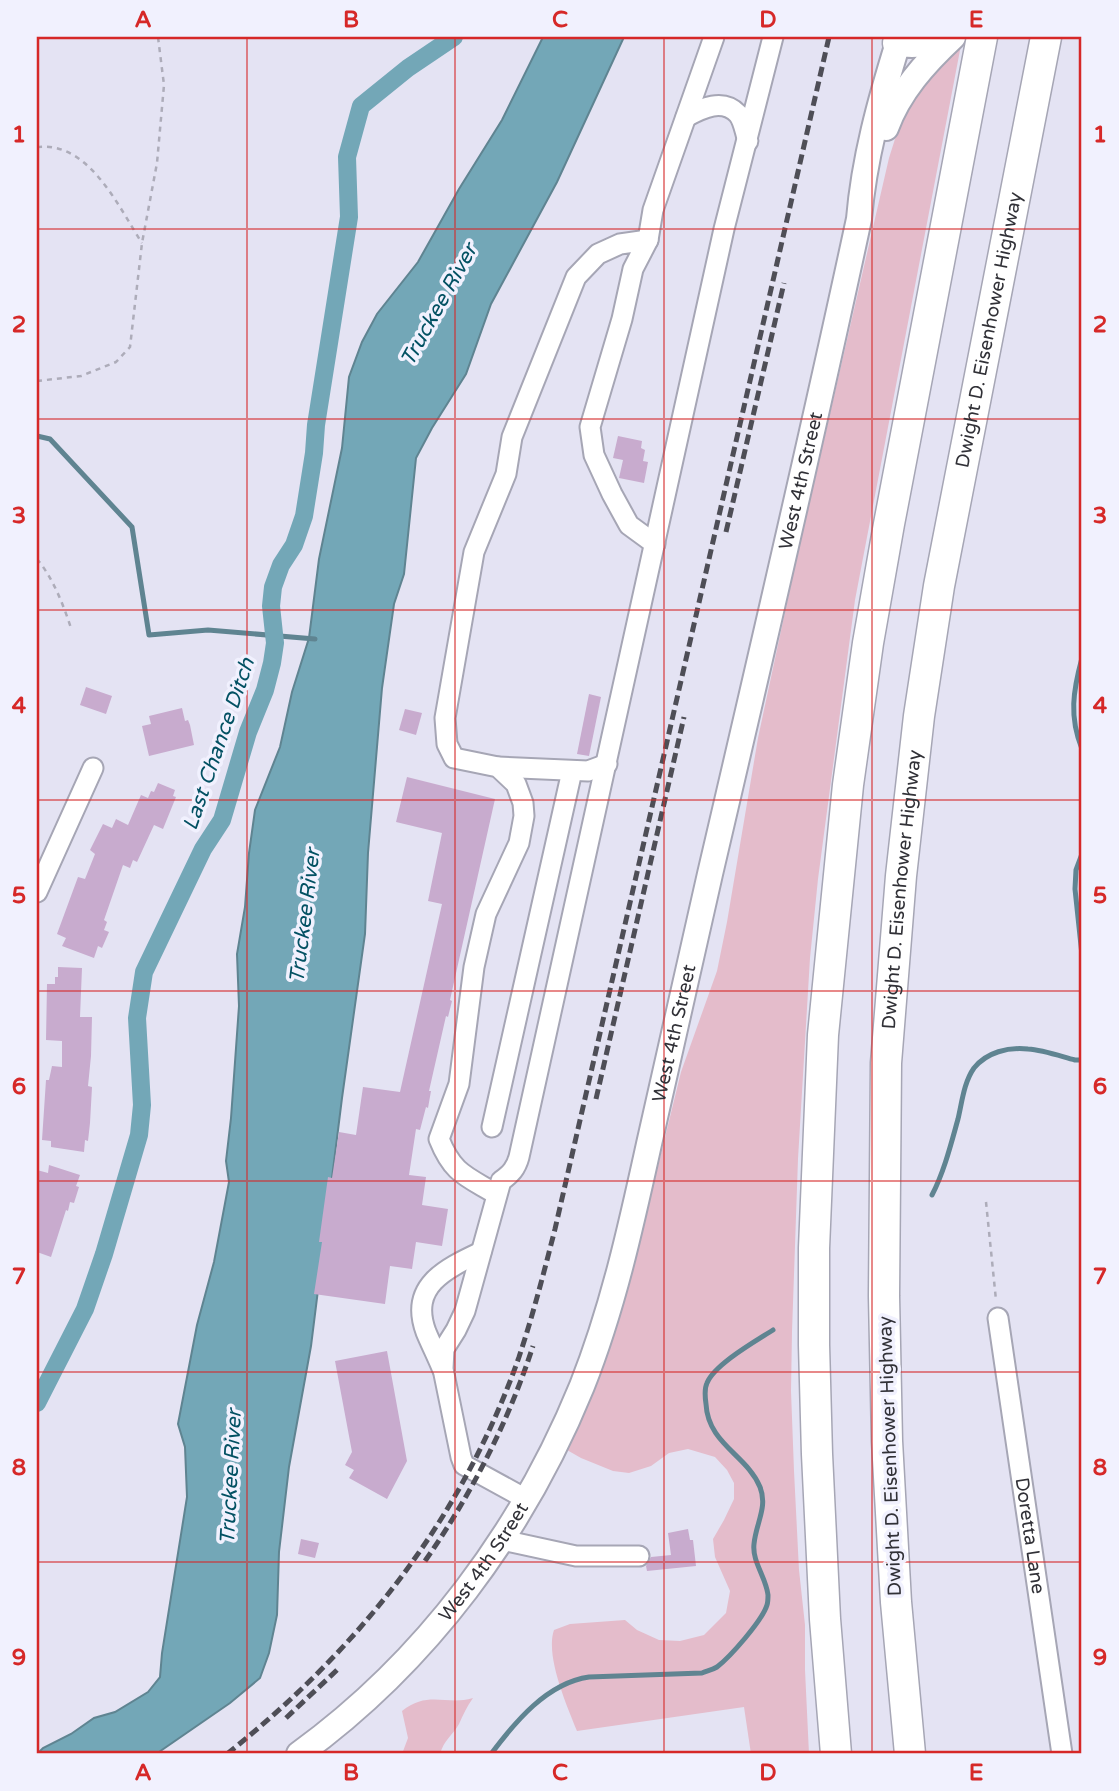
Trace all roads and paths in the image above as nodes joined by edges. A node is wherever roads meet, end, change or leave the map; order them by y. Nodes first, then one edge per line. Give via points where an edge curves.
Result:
1 (159, 37) edge
2 (714, 37) edge
3 (773, 37) edge
4 (944, 37) edge
5 (953, 37) edge
6 (982, 37) edge
7 (1046, 37) edge
8 (899, 40) edge
9 (686, 117) junction
10 (748, 141) junction
11 (37, 146) edge
12 (859, 219) junction
13 (648, 240) junction
14 (142, 243) junction
15 (37, 381) edge
16 (655, 544) junction
17 (37, 559) edge
18 (71, 628) dead end
19 (607, 764) junction
20 (498, 767) junction
21 (93, 768) dead end
22 (572, 771) junction
23 (37, 892) edge
24 (492, 1127) dead end
25 (496, 1194) junction
26 (986, 1202) dead end
27 (481, 1252) junction
28 (998, 1318) joint
29 (443, 1369) junction
30 (526, 1499) junction
31 (502, 1540) junction
32 (639, 1556) dead end
33 (299, 1754) edge
34 (836, 1754) edge
35 (910, 1754) edge
36 (1062, 1754) edge

1 - 14 path via 164,85 157,163
2 - 9 street
3 - 10 street
4 - 8 main road, West 4th Street via 909,46
5 - 12 main road, West 4th Street via 899,99
6 - 34 highway via 868,643 824,1022 814,1345 825,1619
7 - 35 highway, Dwight D. Eisenhower Highway via 939,586 901,876 886,1063 887,1441
8 - 12 main road, West 4th Street via 874,127
9 - 10 street via 704,108 729,108 738,114
9 - 13 street via 653,210
10 - 16 street via 724,229
11 - 14 path via 51,145 77,157 98,175
12 - 30 main road, West 4th Street via 624,1257 583,1383
13 - 16 street via 633,269 590,427 594,455 629,525
13 - 20 street via 620,244 598,254 576,277 512,437 506,474 474,552 445,718 447,744 454,758
14 - 15 path via 130,347 117,362 81,376
16 - 19 street
17 - 18 path
19 - 22 street
19 - 25 street via 519,1157
20 - 22 street
20 - 25 street via 516,784 524,816 519,843 486,915 474,967 459,1084 439,1139 460,1173
21 - 23 street
22 - 24 street
25 - 27 street
26 - 28 path
27 - 29 street via 465,1311 444,1349
27 - 29 street via 443,1272 425,1290 425,1329
28 - 36 street, Doretta Lane
29 - 30 street via 464,1465
30 - 31 main road, West 4th Street
31 - 32 street via 576,1556
31 - 33 main road, West 4th Street via 470,1586 407,1659 357,1708

